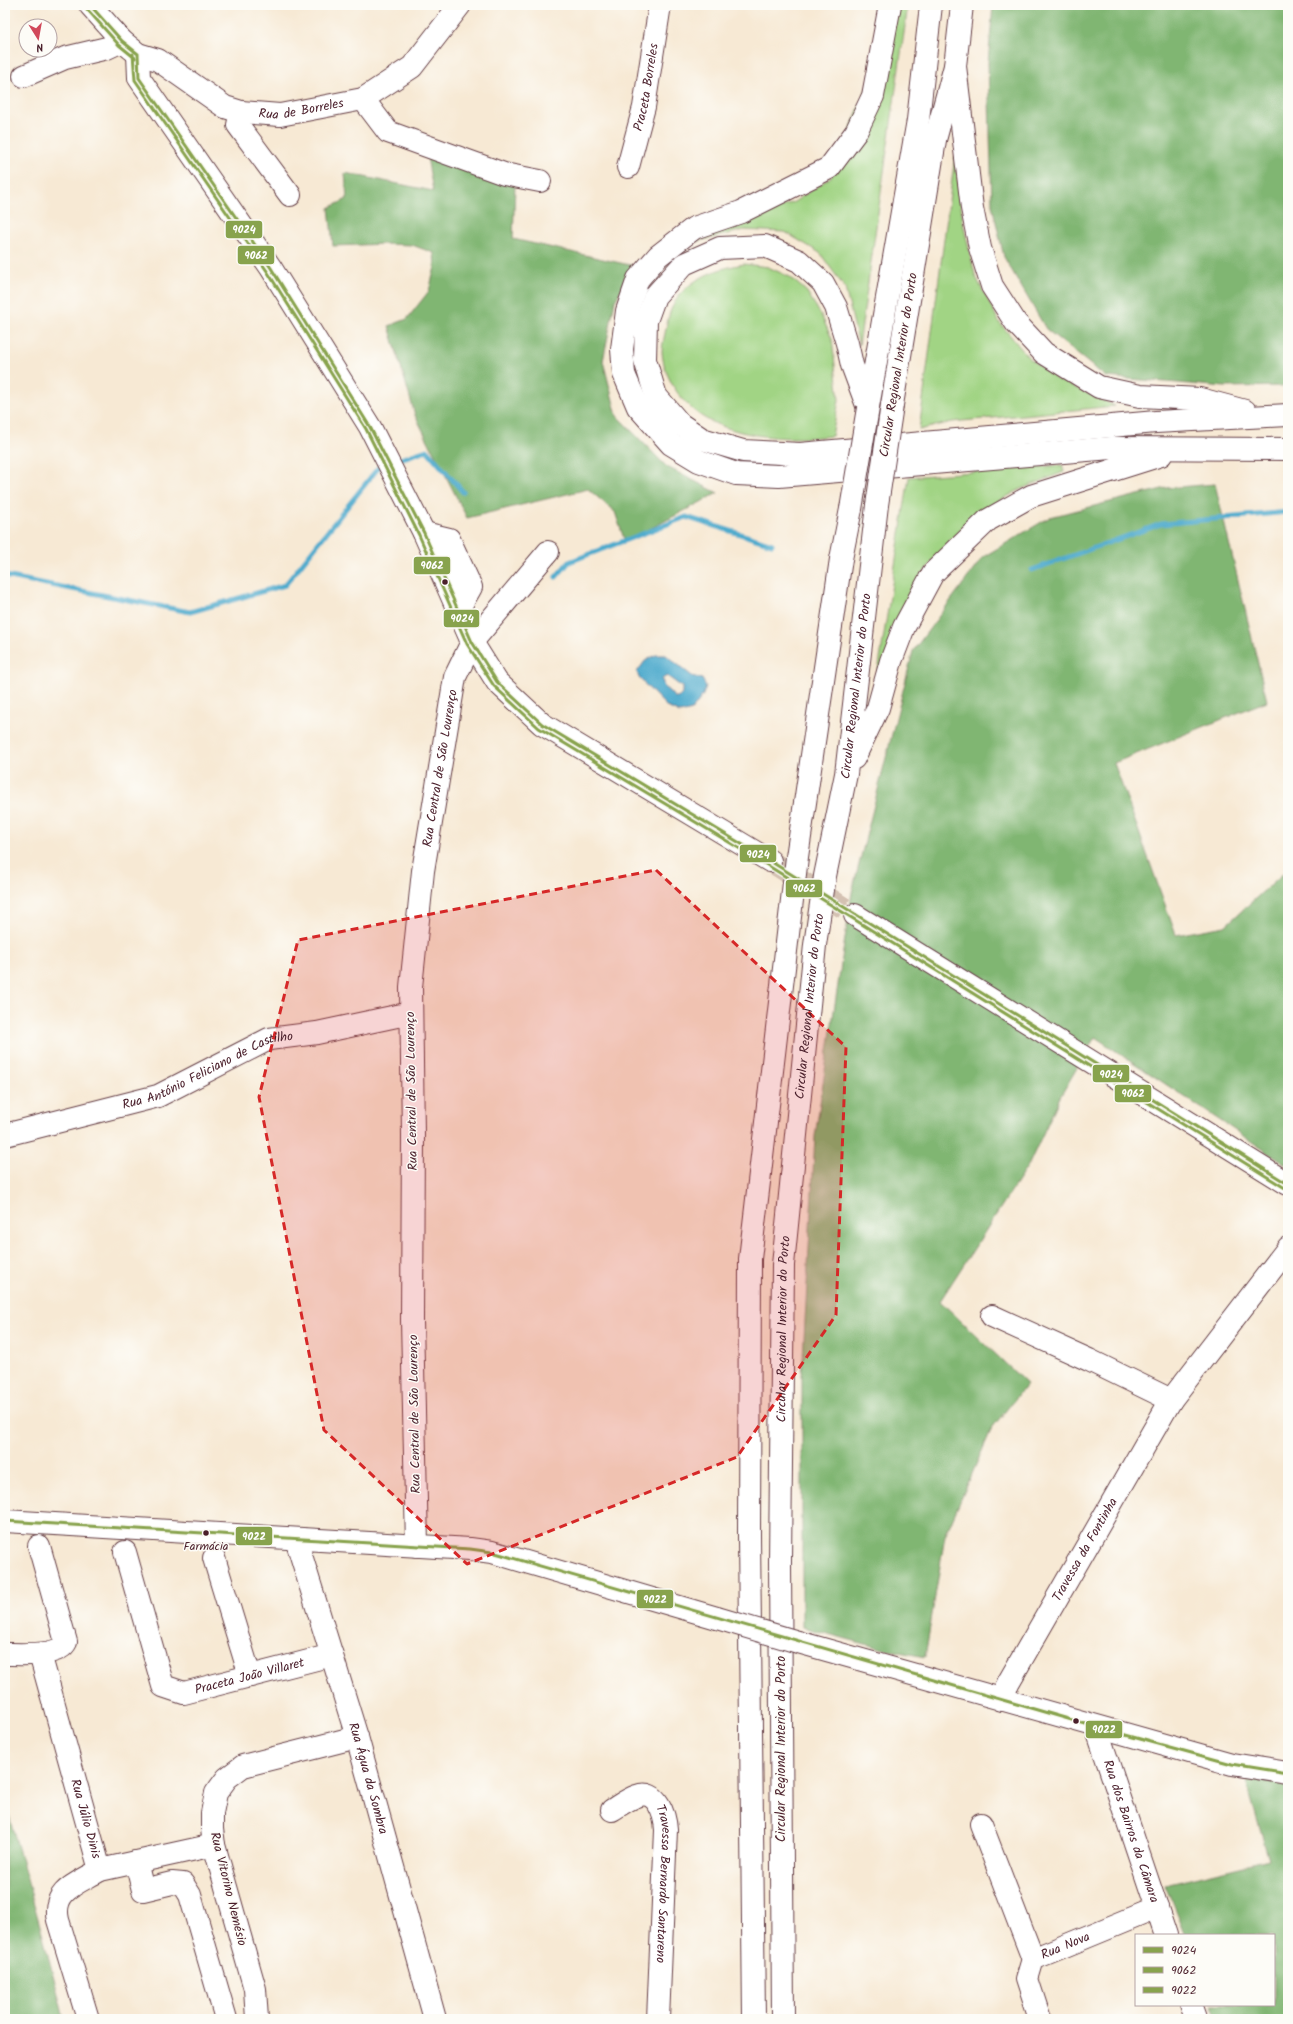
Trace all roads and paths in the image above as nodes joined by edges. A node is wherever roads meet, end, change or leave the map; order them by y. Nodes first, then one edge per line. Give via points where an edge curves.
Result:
1 (90, 5) edge
2 (460, 5) edge
3 (660, 5) edge
4 (890, 5) edge
5 (931, 5) edge
6 (962, 5) edge
7 (130, 48) junction
8 (955, 66) junction
9 (24, 76) dead end
10 (363, 100) junction
11 (241, 112) junction
12 (628, 167) dead end
13 (540, 181) dead end
14 (290, 195) dead end
15 (868, 408) junction
16 (1263, 415) junction
17 (1288, 415) edge
18 (1288, 449) edge
19 (1177, 450) junction
20 (548, 552) dead end
21 (472, 642) junction
22 (846, 774) junction
23 (770, 861) tunnel mouth
24 (855, 915) tunnel mouth
25 (411, 1013) junction
26 (5, 1135) edge
27 (1288, 1184) edge
28 (1288, 1248) edge
29 (992, 1316) dead end
30 (1171, 1400) junction
31 (5, 1521) edge
32 (296, 1539) junction
33 (39, 1546) dead end
34 (417, 1546) junction
35 (125, 1552) dead end
36 (214, 1558) dead end
37 (5, 1654) edge
38 (40, 1654) junction
39 (332, 1655) junction
40 (250, 1676) junction
41 (1002, 1700) junction
42 (1096, 1727) junction
43 (357, 1737) junction
44 (1288, 1773) edge
45 (612, 1810) dead end
46 (982, 1824) dead end
47 (214, 1845) junction
48 (136, 1862) junction
49 (100, 1870) junction
50 (1157, 1908) junction
51 (1166, 1934) edge
52 (1033, 1959) junction
53 (1191, 2006) edge
54 (88, 2019) edge
55 (226, 2019) edge
56 (257, 2019) edge
57 (436, 2019) edge
58 (658, 2019) edge
59 (754, 2019) edge
60 (783, 2019) edge
61 (1040, 2019) edge
62 (1196, 2019) edge

1 - 7 main road
2 - 10 main road, Rua de Borreles via 412,67
3 - 12 main road, Praceta Borreles via 644,107
4 - 19 main road via 873,96 856,132 829,168 741,212 694,228 658,256 638,280 627,311 622,349 624,374 638,407 671,444 698,461 736,474 779,476 1110,448
5 - 15 main road, Circular Regional Interior do Porto via 918,120
6 - 8 main road, Circular Regional Interior do Porto
7 - 9 main road via 107,48 65,58
7 - 11 main road, Rua de Borreles via 158,60 225,107
7 - 21 main road via 139,78 271,268 370,428 424,533
8 - 16 main road via 972,208 980,248 992,286 1016,323 1044,353 1099,387 1140,396 1200,398
8 - 22 main road, Circular Regional Interior do Porto, bridge via 935,140 892,405 877,505
10 - 11 main road, Rua de Borreles via 280,115
10 - 13 main road via 388,132 504,174
11 - 14 main road via 238,125
15 - 16 main road via 852,365 836,307 823,283 799,260 764,246 720,248 684,264 656,296 646,321 645,360 656,396 680,424 702,439 743,451 800,454 1156,422
15 - 59 main road, Circular Regional Interior do Porto, bridge via 841,560 797,857 750,1259 749,1535
16 - 17 main road
18 - 19 main road
19 - 22 main road via 1031,496 988,520 934,573 904,627 878,708
20 - 21 main road, Rua Central de São Lourenço
21 - 23 main road via 497,682 542,724
21 - 25 main road, Rua Central de São Lourenço via 455,677 423,871 411,987
22 - 60 main road, Circular Regional Interior do Porto via 815,945 783,1265 780,1554
24 - 27 main road
25 - 26 main road, Rua António Feliciano de Castilho via 317,1033 269,1039 158,1096
25 - 34 main road, Rua Central de São Lourenço via 412,1320
28 - 30 main road, Travessa da Fontinha
29 - 30 main road
30 - 41 main road, Travessa da Fontinha via 1008,1683
31 - 32 main road
32 - 34 main road
32 - 39 main road, Rua Água da Sombra
33 - 38 main road via 66,1637 62,1647
34 - 41 main road, bridge via 492,1552
35 - 40 main road, Praceta João Villaret via 163,1686 184,1692
36 - 40 main road
37 - 38 main road
38 - 49 main road, Rua Júlio Dinis
39 - 40 main road, Praceta João Villaret
39 - 43 main road, Rua Água da Sombra
41 - 42 main road
42 - 44 main road via 1232,1764
42 - 50 main road, Rua dos Bairros da Câmara
43 - 47 main road, Rua Vitorino Nemésio via 243,1766 228,1778 216,1793 212,1813
43 - 57 main road, Rua Água da Sombra
45 - 58 main road, Travessa Bernardo Santareno via 638,1795 647,1795 661,1806 665,1817
46 - 52 main road
47 - 48 main road, Rua Júlio Dinis
47 - 56 main road, Rua Vitorino Nemésio via 255,1989
48 - 49 main road, Rua Júlio Dinis
48 - 55 main road via 143,1890 172,1882 183,1884 190,1895
49 - 54 main road via 66,1890 56,1904 58,1920
50 - 51 main road, Rua dos Bairros da Câmara
50 - 52 main road, Rua Nova
52 - 61 main road, Rua Nova via 1027,1979
53 - 62 main road

